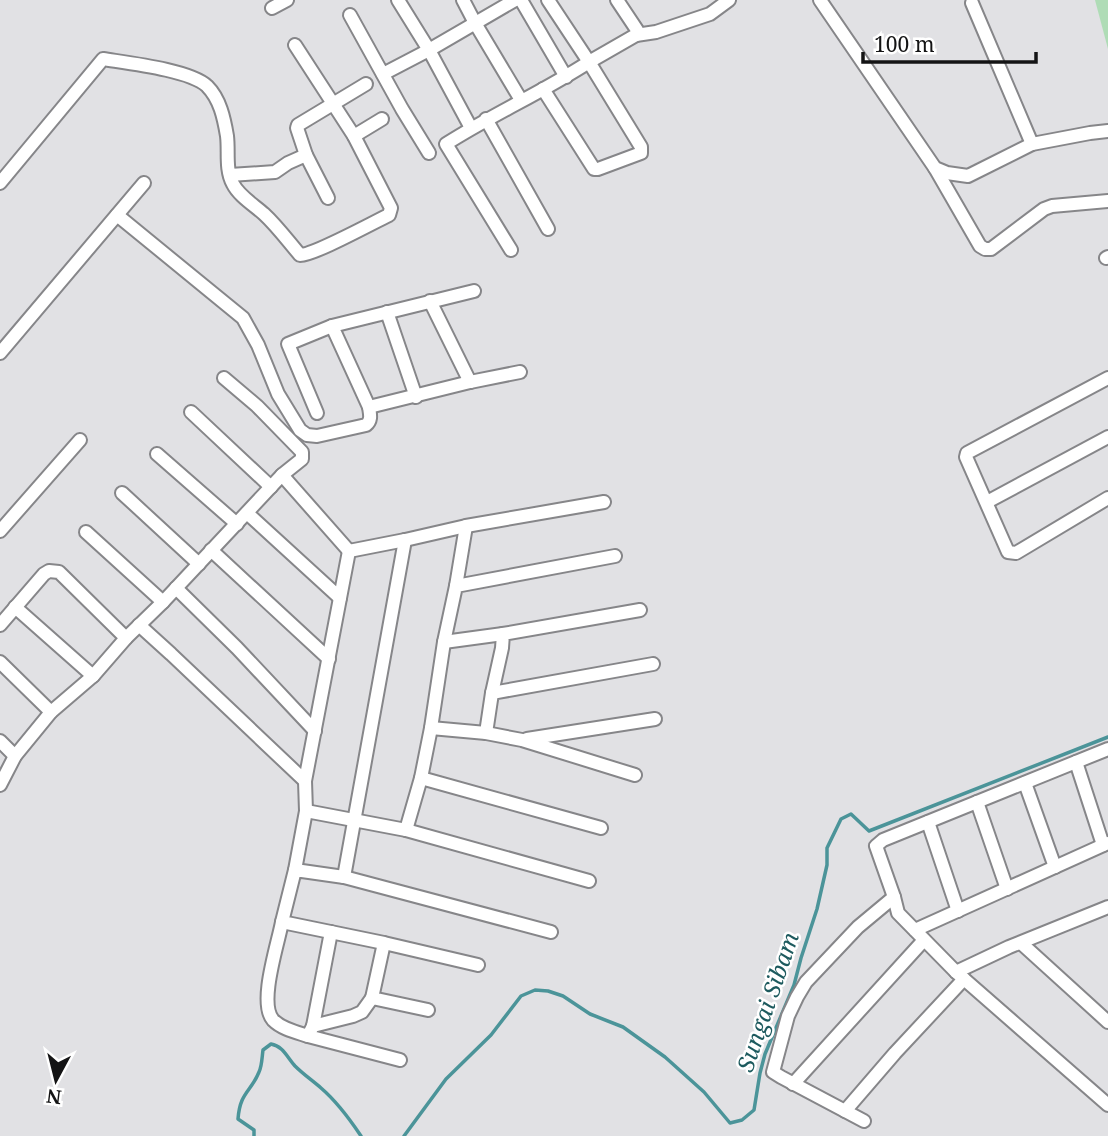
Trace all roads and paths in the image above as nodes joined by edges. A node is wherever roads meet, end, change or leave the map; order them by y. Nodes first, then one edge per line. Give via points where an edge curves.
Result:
1 (287, 0) edge
2 (398, 0) edge
3 (463, 0) edge
4 (515, 0) edge
5 (521, 0) edge
6 (548, 0) edge
7 (617, 0) edge
8 (729, 0) edge
9 (820, 0) edge
10 (972, 3) dead end
11 (272, 8) dead end
12 (349, 15) dead end
13 (475, 23) junction
14 (636, 35) junction
15 (295, 45) dead end
16 (429, 50) junction
17 (589, 62) junction
18 (383, 74) junction
19 (566, 77) junction
20 (366, 84) dead end
21 (543, 89) junction
22 (521, 100) junction
23 (333, 104) junction
24 (382, 120) dead end
25 (486, 120) junction
26 (471, 128) junction
27 (1108, 131) edge
28 (354, 136) junction
29 (1032, 144) junction
30 (429, 153) dead end
31 (306, 155) junction
32 (935, 168) junction
33 (230, 175) junction
34 (0, 183) edge
35 (144, 183) dead end
36 (328, 198) dead end
37 (1108, 201) edge
38 (117, 215) junction
39 (548, 229) dead end
40 (511, 250) dead end
41 (474, 291) dead end
42 (430, 302) junction
43 (387, 312) junction
44 (332, 326) junction
45 (0, 353) edge
46 (520, 372) dead end
47 (224, 378) dead end
48 (1108, 378) edge
49 (470, 383) junction
50 (416, 397) junction
51 (369, 407) junction
52 (191, 412) dead end
53 (317, 413) dead end
54 (1108, 438) edge
55 (80, 440) dead end
56 (157, 454) dead end
57 (282, 475) junction
58 (271, 487) junction
59 (122, 494) dead end
60 (1108, 498) edge
61 (604, 502) dead end
62 (987, 502) junction
63 (247, 513) junction
64 (237, 524) junction
65 (466, 526) junction
66 (0, 531) edge
67 (86, 532) dead end
68 (405, 540) junction
69 (211, 550) junction
70 (349, 551) junction
71 (615, 556) dead end
72 (198, 564) junction
73 (456, 586) junction
74 (176, 588) junction
75 (340, 598) junction
76 (163, 602) junction
77 (16, 607) junction
78 (640, 610) dead end
79 (0, 625) edge
80 (139, 625) junction
81 (503, 634) junction
82 (126, 638) junction
83 (444, 642) junction
84 (328, 659) junction
85 (0, 662) edge
86 (653, 664) dead end
87 (93, 676) junction
88 (492, 693) junction
89 (51, 712) junction
90 (655, 719) dead end
91 (430, 728) junction
92 (315, 731) junction
93 (486, 733) junction
94 (522, 740) junction
95 (0, 741) edge
96 (1108, 749) edge
97 (15, 756) junction
98 (1076, 762) junction
99 (635, 775) dead end
100 (421, 778) junction
101 (305, 781) junction
102 (1025, 783) junction
103 (0, 785) edge
104 (977, 802) junction
105 (306, 811) junction
106 (354, 821) junction
107 (928, 822) junction
108 (601, 828) dead end
109 (406, 830) junction
110 (1105, 844) edge
111 (1055, 867) junction
112 (295, 870) junction
113 (344, 877) junction
114 (589, 881) dead end
115 (1007, 889) junction
116 (894, 897) junction
117 (1108, 906) edge
118 (958, 911) junction
119 (282, 922) junction
120 (331, 932) junction
121 (551, 932) dead end
122 (919, 935) junction
123 (384, 943) junction
124 (1021, 943) junction
125 (478, 965) dead end
126 (960, 976) junction
127 (372, 998) junction
128 (428, 1010) dead end
129 (1108, 1022) edge
130 (311, 1031) junction
131 (400, 1060) dead end
132 (793, 1084) junction
133 (1108, 1105) edge
134 (845, 1111) junction
135 (864, 1121) dead end

1 - 11 street
2 - 16 street
3 - 13 street
4 - 13 street
5 - 19 street
6 - 17 street
7 - 14 street
8 - 14 street via 710,14
9 - 32 street
10 - 29 street
12 - 18 street
13 - 16 street
13 - 22 street
14 - 17 street
15 - 23 street
16 - 18 street
16 - 26 street
17 - 19 street
17 - 21 street via 642,153 594,169
18 - 30 street
19 - 21 street
20 - 23 street
21 - 22 street
22 - 25 street
23 - 28 street
23 - 31 street via 296,128
24 - 28 street
25 - 26 street
25 - 39 street
26 - 40 street via 446,144
27 - 29 street
28 - 33 street via 391,212 305,255 236,190
29 - 32 street via 968,176
31 - 33 street via 275,172
31 - 36 street
32 - 37 street via 985,249 1044,209
33 - 34 street via 221,109 208,87 182,75 103,59
35 - 38 street
38 - 45 street
38 - 51 street via 243,318 300,430 317,436 366,425
41 - 42 street
42 - 43 street
42 - 49 street
43 - 44 street
43 - 50 street
44 - 51 street
44 - 53 street via 288,344
46 - 49 street
47 - 57 street via 302,452 302,458
48 - 62 street via 967,453 966,460
49 - 50 street
50 - 51 street
52 - 58 street
54 - 62 street
55 - 66 street
56 - 64 street
57 - 58 street
57 - 70 street
58 - 63 street
59 - 72 street
60 - 62 street via 1016,553 1008,552
61 - 65 street
63 - 64 street
63 - 75 street
64 - 69 street
65 - 68 street
65 - 73 street
67 - 76 street
68 - 70 street
68 - 106 street
69 - 72 street
69 - 84 street
70 - 75 street
71 - 73 street
72 - 74 street
73 - 83 street
74 - 76 street
74 - 92 street
75 - 84 street
76 - 80 street
77 - 79 street
77 - 82 street via 44,574 59,572
77 - 87 street
78 - 81 street
80 - 82 street
80 - 101 street
81 - 83 street
81 - 88 street
82 - 87 street
83 - 91 street
84 - 92 street
85 - 89 street
86 - 88 street
87 - 89 street
88 - 93 street
89 - 97 street
90 - 94 street
91 - 93 street
91 - 100 street
92 - 101 street
93 - 94 street
94 - 99 street
95 - 97 street
96 - 98 street
97 - 103 street
98 - 102 street
98 - 110 street
100 - 108 street
100 - 109 street
101 - 105 street
102 - 104 street
102 - 111 street
104 - 107 street
104 - 115 street
105 - 106 street
105 - 112 street
106 - 109 street
106 - 113 street
107 - 116 street via 876,846
107 - 118 street
109 - 114 street
110 - 111 street
111 - 115 street
112 - 113 street
112 - 119 street
113 - 121 street
115 - 118 street
116 - 122 street via 898,913
116 - 132 street via 859,927 797,997 773,1072
117 - 124 street
118 - 122 street
119 - 120 street
119 - 130 street via 267,1008 273,1020 289,1031
120 - 123 street
120 - 130 street
122 - 126 street
122 - 132 street
123 - 125 street
123 - 127 street
124 - 126 street
124 - 129 street
126 - 133 street
126 - 134 street
127 - 128 street
127 - 130 street via 362,1012
130 - 131 street
132 - 134 street
134 - 135 street

